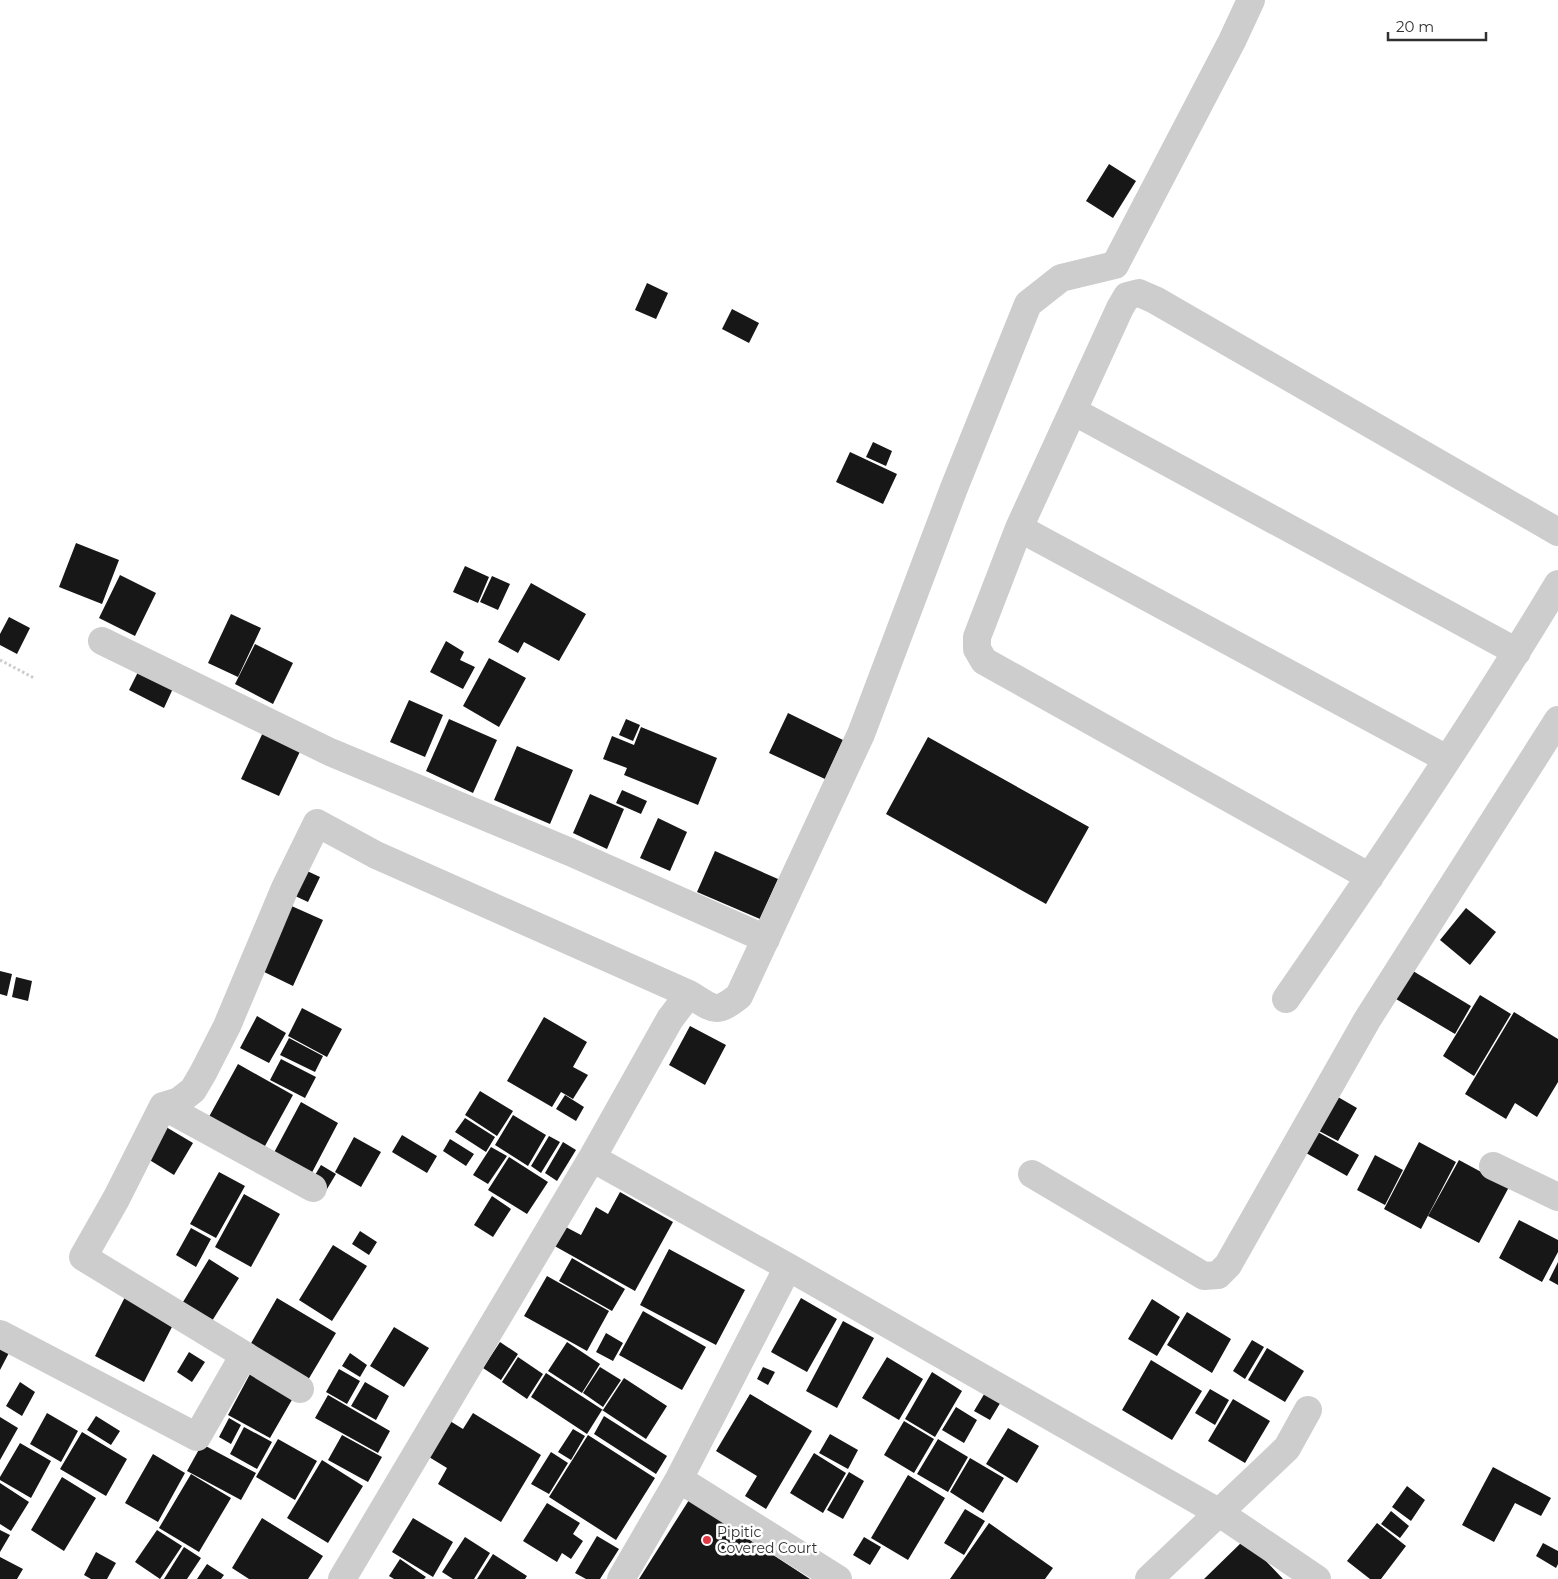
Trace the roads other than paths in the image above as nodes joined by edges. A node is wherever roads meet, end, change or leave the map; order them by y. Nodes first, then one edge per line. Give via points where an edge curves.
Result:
1 (1251, 0) edge
2 (1072, 411) junction
3 (1019, 528) junction
4 (1558, 532) edge
5 (1558, 584) edge
6 (102, 641) dead end
7 (1517, 652) junction
8 (1558, 720) edge
9 (1448, 759) junction
10 (1370, 877) junction
11 (766, 939) junction
12 (689, 994) junction
13 (1286, 998) dead end
14 (163, 1106) junction
15 (592, 1158) junction
16 (1493, 1166) dead end
17 (1032, 1174) dead end
18 (313, 1188) dead end
19 (1558, 1197) edge
20 (788, 1267) junction
21 (0, 1334) edge
22 (244, 1355) junction
23 (300, 1389) dead end
24 (1308, 1410) dead end
25 (679, 1479) junction
26 (1218, 1512) junction
27 (342, 1579) edge
28 (621, 1579) edge
29 (838, 1579) edge
30 (1149, 1579) edge
31 (1317, 1579) edge

1 - 11 street via 1115,265 1061,278 1028,304 954,488 862,734
2 - 3 street
2 - 4 street via 1120,308 1127,296 1139,293
2 - 7 street
3 - 9 street
3 - 10 street via 977,637 977,649 984,661
5 - 7 street
6 - 11 street via 330,752 570,852
7 - 9 street
8 - 17 street via 1367,1020 1228,1265 1218,1275 1204,1276
9 - 10 street
10 - 13 street
11 - 12 street via 740,996 724,1008 712,1008
12 - 14 street via 376,855 317,823 204,1073 193,1090 179,1102
12 - 15 street via 670,1019
14 - 18 street
14 - 22 street via 83,1257
15 - 20 street
15 - 27 street
16 - 19 street
20 - 25 street
20 - 26 street
21 - 22 street via 197,1437
22 - 23 street
24 - 26 street via 1287,1448
25 - 28 street
25 - 29 street
26 - 30 street
26 - 31 street

